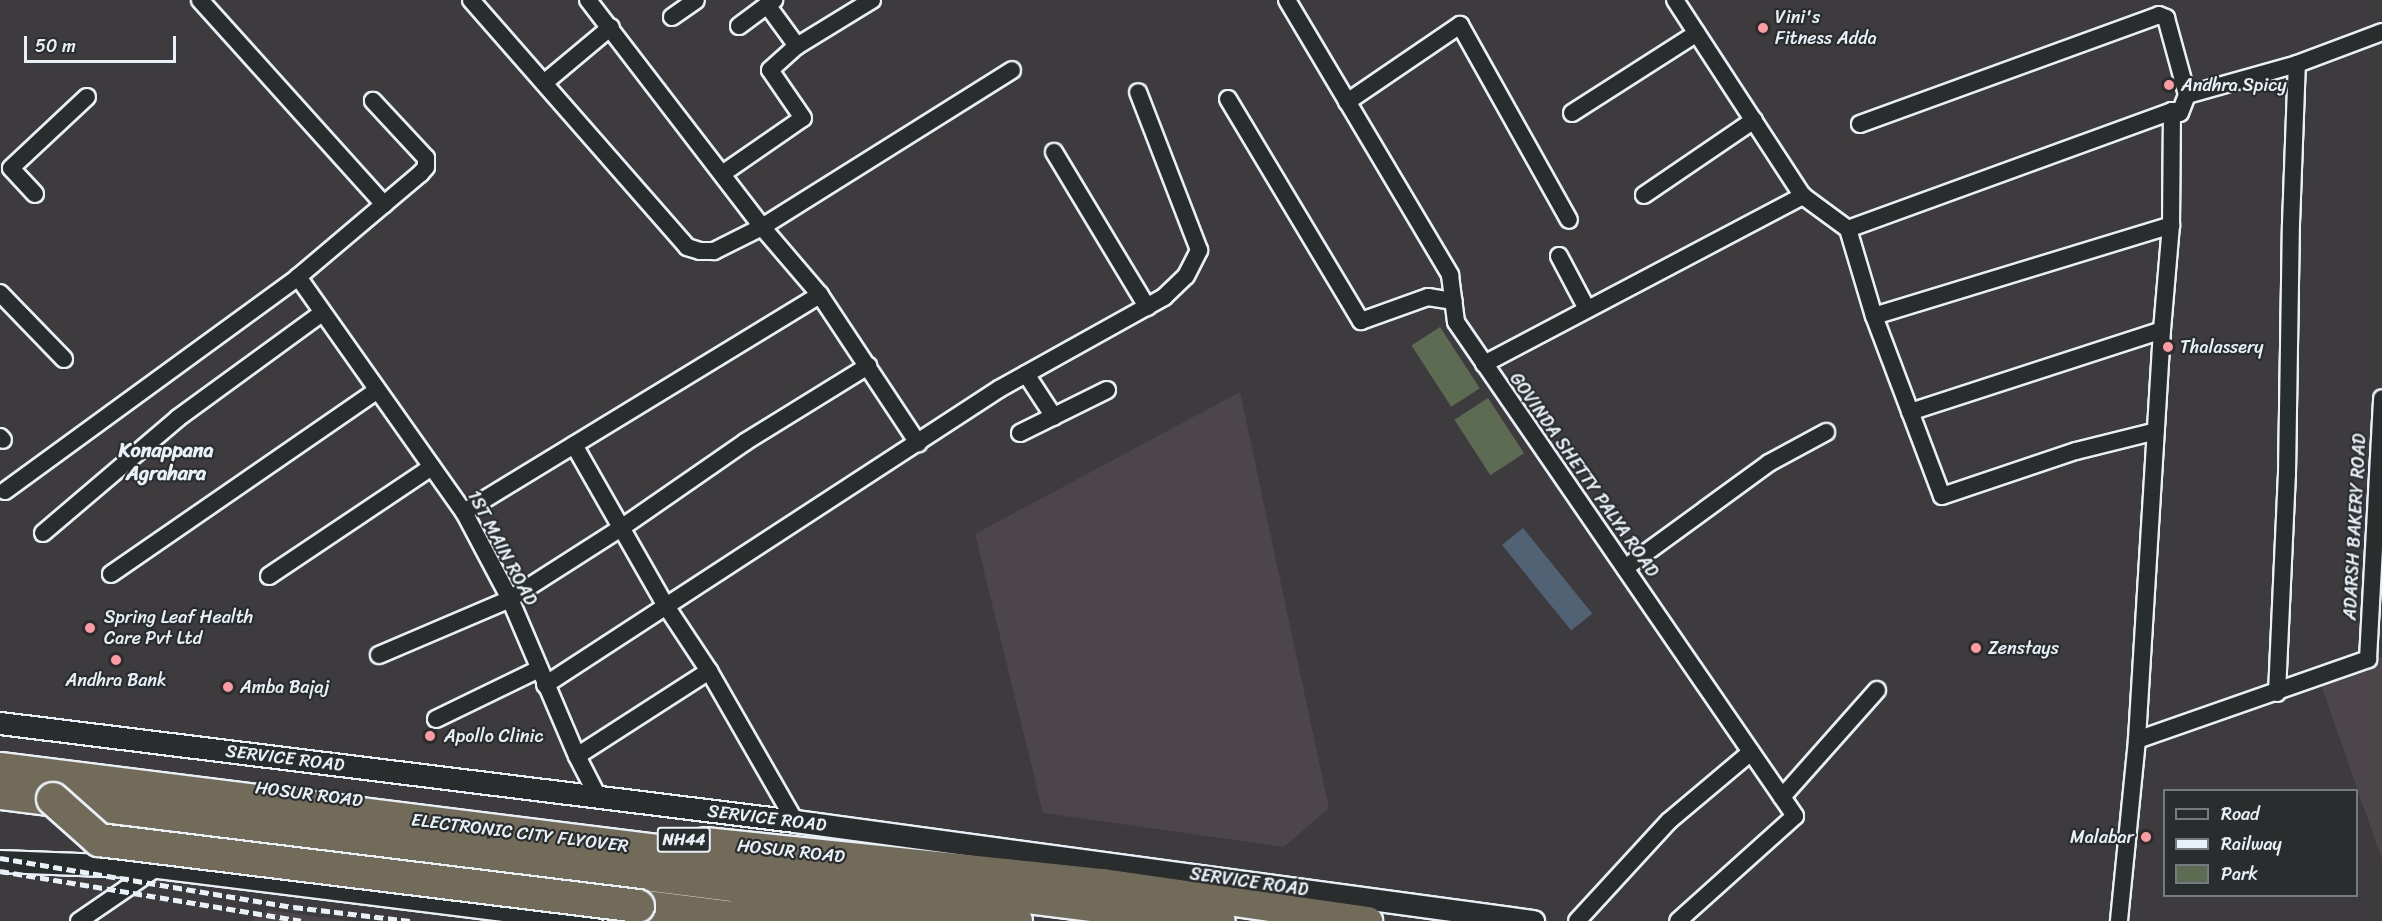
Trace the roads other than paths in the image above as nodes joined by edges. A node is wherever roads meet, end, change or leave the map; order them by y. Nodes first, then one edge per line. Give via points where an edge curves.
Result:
1 (200, 0) edge
2 (471, 0) edge
3 (588, 0) edge
4 (696, 0) edge
5 (872, 0) edge
6 (1287, 0) edge
7 (1675, 0) edge
8 (770, 2) edge
9 (672, 17) dead end
10 (739, 26) dead end
11 (611, 27) junction
12 (2382, 32) edge
13 (1697, 33) junction
14 (797, 46) junction
15 (2297, 64) junction
16 (1012, 70) dead end
17 (544, 83) junction
18 (1138, 92) dead end
19 (2187, 95) junction
20 (87, 97) dead end
21 (1228, 99) dead end
22 (373, 101) dead end
23 (1347, 102) junction
24 (2172, 111) junction
25 (1572, 113) dead end
26 (1754, 120) junction
27 (1860, 124) dead end
28 (1054, 152) dead end
29 (6, 161) edge
30 (722, 174) junction
31 (35, 194) dead end
32 (1644, 195) dead end
33 (1803, 196) junction
34 (384, 204) junction
35 (1569, 220) dead end
36 (2171, 225) junction
37 (762, 227) junction
38 (1848, 230) junction
39 (1559, 256) dead end
40 (298, 277) junction
41 (820, 295) junction
42 (2, 301) edge
43 (1454, 301) junction
44 (1147, 307) junction
45 (1587, 309) junction
46 (322, 313) junction
47 (1874, 316) junction
48 (2162, 330) junction
49 (64, 359) dead end
50 (1484, 364) junction
51 (868, 366) junction
52 (1026, 374) junction
53 (1107, 390) dead end
54 (376, 391) junction
55 (2382, 398) edge
56 (1910, 412) junction
57 (1054, 417) junction
58 (2156, 431) junction
59 (1826, 432) dead end
60 (1020, 433) dead end
61 (918, 443) junction
62 (574, 445) junction
63 (432, 466) junction
64 (5, 491) dead end
65 (464, 512) junction
66 (621, 528) junction
67 (44, 533) dead end
68 (1625, 568) junction
69 (111, 574) dead end
70 (269, 576) dead end
71 (510, 599) junction
72 (666, 606) junction
73 (379, 655) dead end
74 (709, 671) junction
75 (542, 677) junction
76 (1877, 690) dead end
77 (2277, 693) junction
78 (436, 719) dead end
79 (0, 723) edge
80 (2137, 740) junction
81 (1751, 752) junction
82 (0, 755) edge
83 (577, 756) junction
84 (0, 769) edge
85 (0, 793) edge
86 (598, 797) junction
87 (1782, 797) junction
88 (53, 800) junction
89 (0, 805) edge
90 (795, 821) junction
91 (0, 861) edge
92 (158, 867) junction
93 (79, 921) edge
94 (591, 921) edge
95 (759, 921) edge
96 (886, 921) edge
97 (1016, 921) edge
98 (1219, 921) edge
99 (1368, 921) edge
100 (1533, 921) edge
101 (1577, 921) edge
102 (1678, 921) edge
103 (2120, 921) edge

1 - 34 street
2 - 17 street
3 - 11 street
4 - 9 street
5 - 14 street
6 - 23 street, GOVINDA SHETTY PALYA ROAD
7 - 13 street
8 - 10 street
8 - 14 street
11 - 17 street
11 - 30 street
12 - 15 street
13 - 25 street
13 - 26 street
14 - 30 street via 771,70 803,118
15 - 19 street
15 - 77 street via 2290,224 2287,474
16 - 37 street
17 - 37 street via 687,247 714,251
18 - 44 street via 1198,250 1186,276
19 - 24 street via 2180,112
19 - 27 street via 2166,18 2159,15
20 - 29 street
21 - 43 street via 1361,321 1428,297
22 - 34 street via 426,158 426,167 420,174
23 - 35 street via 1460,25
23 - 43 street, GOVINDA SHETTY PALYA ROAD via 1450,275
24 - 36 street
24 - 38 street
26 - 32 street
26 - 33 street
28 - 44 street
29 - 31 street
30 - 37 street
33 - 38 street
33 - 45 street
34 - 40 street
36 - 47 street
36 - 48 street
37 - 41 street
38 - 47 street
39 - 45 street
40 - 46 street, 1ST MAIN ROAD
40 - 64 street
41 - 51 street
41 - 62 street
42 - 49 street
43 - 50 street, GOVINDA SHETTY PALYA ROAD via 1456,322
44 - 52 street
45 - 50 street
46 - 54 street, 1ST MAIN ROAD
46 - 67 street via 178,418
47 - 56 street
48 - 56 street
48 - 58 street
50 - 68 street, GOVINDA SHETTY PALYA ROAD
51 - 61 street
51 - 66 street via 745,442
52 - 57 street
52 - 61 street
53 - 57 street
54 - 63 street, 1ST MAIN ROAD
54 - 69 street
55 - 77 street, ADARSH BAKERY ROAD via 2368,659
56 - 58 street via 1942,496 2076,451
57 - 60 street
58 - 80 street
59 - 68 street via 1769,463
61 - 72 street
62 - 65 street
62 - 66 street
63 - 65 street, 1ST MAIN ROAD
63 - 70 street
65 - 71 street, 1ST MAIN ROAD
66 - 71 street
66 - 72 street
68 - 81 street, GOVINDA SHETTY PALYA ROAD
71 - 73 street
71 - 75 street, 1ST MAIN ROAD
72 - 74 street
72 - 75 street
74 - 83 street
74 - 90 street
75 - 78 street
75 - 83 street, 1ST MAIN ROAD
76 - 87 street
77 - 80 street
79 - 86 street, SERVICE ROAD
80 - 103 street
81 - 87 street, GOVINDA SHETTY PALYA ROAD
81 - 101 street via 1669,821
82 - 99 highway, HOSUR ROAD / NH44 via 587,830 1103,883
83 - 86 street, 1ST MAIN ROAD
84 - 98 highway, ELECTRONIC CITY FLYOVER
85 - 88 highway, ELECTRONIC CITY FLYOVER
86 - 90 street, SERVICE ROAD
87 - 102 street, GOVINDA SHETTY PALYA ROAD via 1795,816
88 - 95 highway, bridge via 99,840
88 - 97 highway, ELECTRONIC CITY FLYOVER
89 - 96 highway
90 - 100 street, SERVICE ROAD
91 - 92 street
92 - 93 street
92 - 94 street

